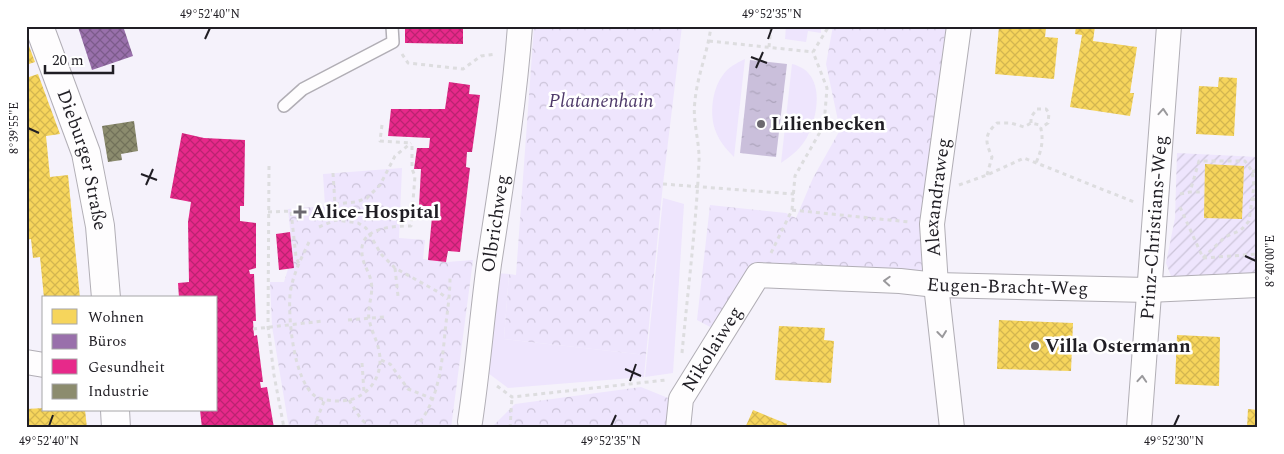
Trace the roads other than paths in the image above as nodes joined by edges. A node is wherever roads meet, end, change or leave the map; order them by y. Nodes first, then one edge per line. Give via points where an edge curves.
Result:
1 (39, 26) edge
2 (392, 26) edge
3 (520, 26) edge
4 (959, 26) edge
5 (1169, 26) edge
6 (284, 106) dead end
7 (758, 275) joint
8 (936, 285) junction
9 (1258, 286) edge
10 (1148, 290) junction
11 (106, 296) edge
12 (26, 362) edge
13 (42, 365) edge
14 (115, 412) edge
15 (470, 422) dead end
16 (116, 428) edge
17 (678, 428) edge
18 (952, 428) edge
19 (1139, 428) edge

1 - 11 main road, Dieburger Straße via 86,153 100,226
2 - 6 lane via 393,42 303,89
3 - 15 street, Olbrichweg
4 - 8 street, Alexandraweg via 932,224
10 -> 5 street, Prinz-Christians-Weg
8 -> 7 street, Eugen-Bracht-Weg
7 - 17 street, Nikolaiweg via 681,399
8 - 10 street, Eugen-Bracht-Weg
8 -> 18 street, Alexandraweg
9 - 10 street, Eugen-Bracht-Weg
19 -> 10 street, Prinz-Christians-Weg
12 - 13 street
14 - 16 main road

